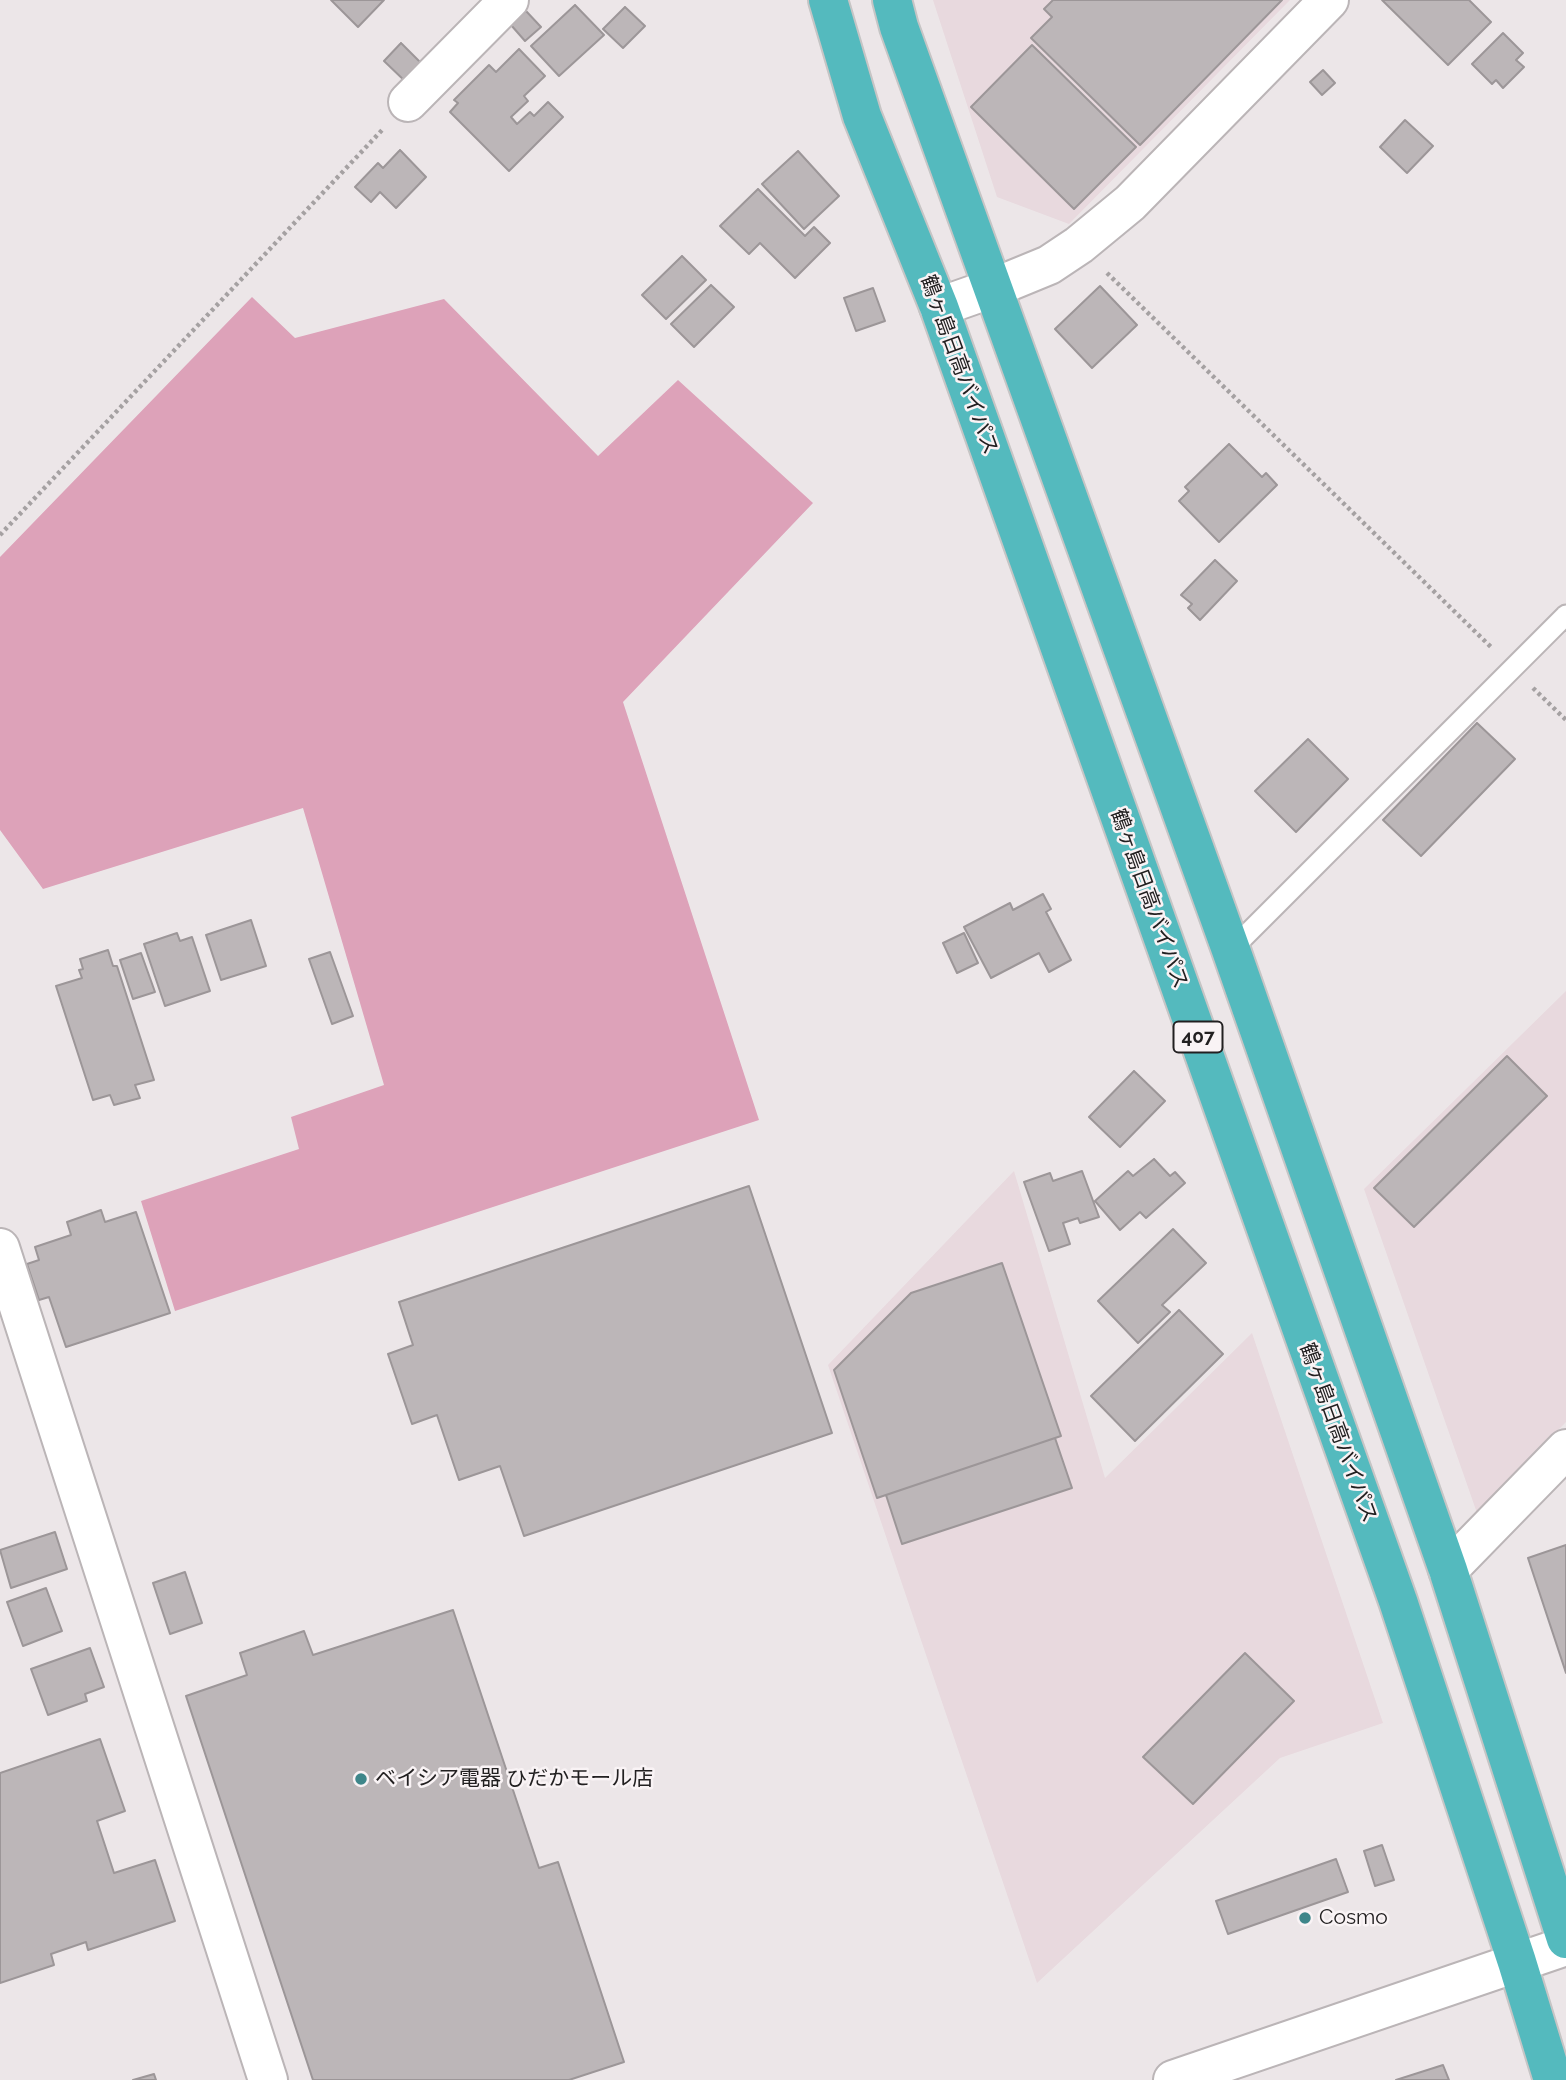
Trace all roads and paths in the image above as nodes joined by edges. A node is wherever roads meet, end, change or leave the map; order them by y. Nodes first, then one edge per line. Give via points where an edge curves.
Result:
1 (509, 0) edge
2 (828, 0) edge
3 (892, 0) edge
4 (1329, 0) edge
5 (408, 102) joint
6 (1079, 245) junction
7 (993, 288) junction
8 (939, 307) junction
9 (0, 535) edge
10 (1566, 615) edge
11 (1514, 669) junction
12 (1566, 720) edge
13 (1231, 950) junction
14 (0, 1248) edge
15 (1566, 1449) edge
16 (1448, 1570) junction
17 (1566, 1939) edge
18 (1566, 1946) edge
19 (1517, 1962) junction
20 (268, 2080) edge
21 (1173, 2080) edge
22 (1553, 2080) edge

1 - 5 street
2 - 8 highway, 鶴ヶ島日高バイパス / 407 via 862,116
3 - 7 highway, 407
4 - 6 street via 1130,203
5 - 9 path
6 - 7 street via 1049,265
6 - 11 path
7 - 8 street
7 - 13 highway, 407
8 - 19 highway, 鶴ヶ島日高バイパス / 407 via 1393,1588
10 - 11 lane
11 - 12 path
11 - 13 lane
13 - 16 highway, 407
14 - 20 street
15 - 16 street
16 - 17 highway, 407
18 - 19 street
19 - 21 street
19 - 22 highway, 鶴ヶ島日高バイパス / 407

